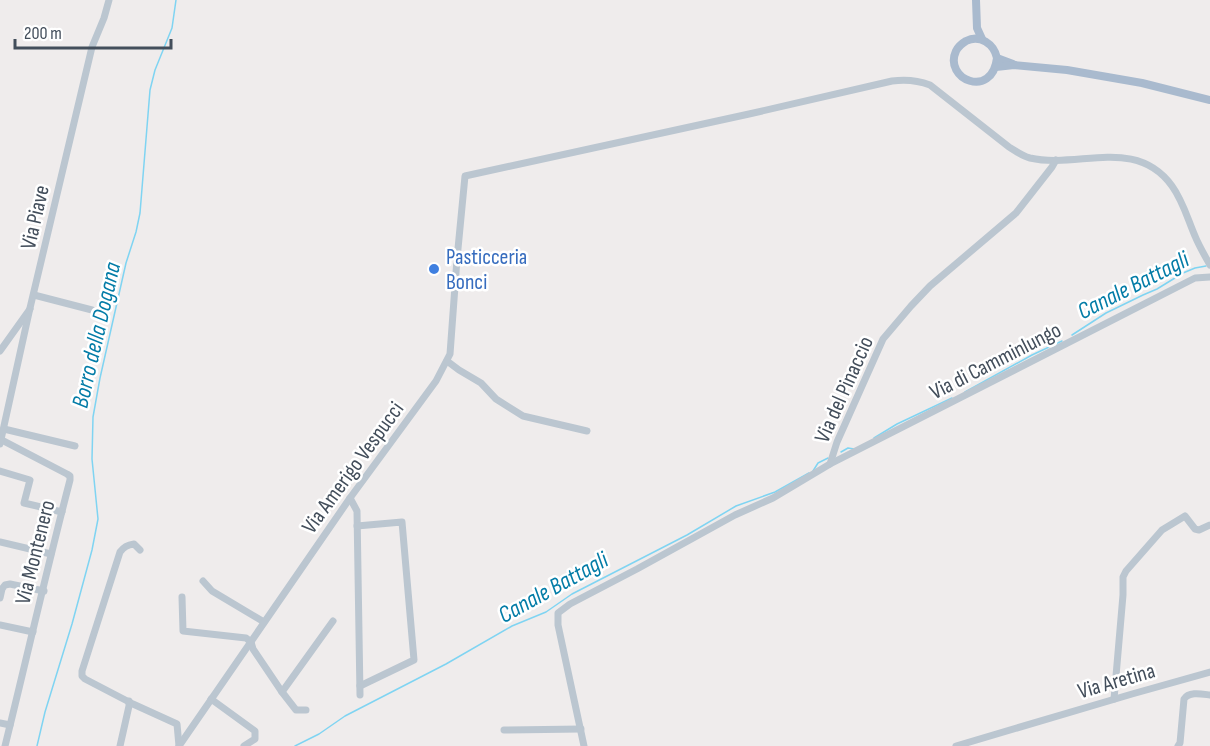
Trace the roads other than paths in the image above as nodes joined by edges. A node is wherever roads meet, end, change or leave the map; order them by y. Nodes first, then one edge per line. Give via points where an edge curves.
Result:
1 (110, 0) edge
2 (976, 0) edge
3 (977, 28) junction
4 (981, 39) junction
5 (969, 40) junction
6 (997, 63) junction
7 (1210, 100) edge
8 (1056, 160) junction
9 (1210, 264) edge
10 (1210, 277) edge
11 (34, 295) junction
12 (30, 308) junction
13 (92, 310) dead end
14 (0, 351) edge
15 (447, 361) junction
16 (4, 429) junction
17 (587, 431) dead end
18 (21, 432) junction
19 (0, 441) edge
20 (75, 446) dead end
21 (16, 447) junction
22 (830, 464) junction
23 (0, 471) edge
24 (350, 498) junction
25 (62, 512) junction
26 (1210, 525) edge
27 (357, 526) junction
28 (0, 542) edge
29 (140, 550) dead end
30 (51, 554) junction
31 (203, 581) dead end
32 (44, 591) junction
33 (183, 597) dead end
34 (0, 598) edge
35 (333, 621) dead end
36 (264, 622) junction
37 (0, 625) edge
38 (33, 632) junction
39 (251, 642) junction
40 (1208, 674) edge
41 (360, 686) junction
42 (282, 692) junction
43 (360, 695) dead end
44 (1210, 695) edge
45 (212, 699) junction
46 (1114, 699) junction
47 (129, 701) junction
48 (306, 710) dead end
49 (0, 723) edge
50 (10, 725) junction
51 (581, 729) junction
52 (504, 730) dead end
53 (5, 746) edge
54 (120, 746) edge
55 (179, 746) edge
56 (244, 746) edge
57 (584, 746) edge
58 (956, 746) edge
59 (1178, 746) edge

1 - 11 street, Via Piave via 92,47
2 - 3 main road
3 - 4 main road
3 - 5 main road
4 - 5 main road
4 - 6 main road via 992,46
5 - 6 main road via 958,48 954,62 966,80 987,79
6 - 7 main road via 1142,83
8 - 9 street via 1124,157 1153,166 1179,197
8 - 15 street, Via Amerigo Vespucci via 1023,155 930,86 908,79 465,176
8 - 22 street, Via del Pinaccio via 1016,213 930,286 883,339
10 - 22 street, Via di Camminlungo via 1195,278
11 - 12 street, Via Piave
11 - 13 street
12 - 14 street
12 - 16 street, Via Piave
15 - 17 street via 523,416
15 - 24 street, Via Amerigo Vespucci
16 - 18 street
16 - 19 street, Via Piave
18 - 20 street
18 - 21 street
19 - 21 street, Via Montenero
21 - 25 street, Via Montenero via 70,476
22 - 51 street, Via del Pinaccio via 558,613
23 - 25 street via 30,480 24,503
24 - 27 street via 357,511
24 - 36 street, Via Amerigo Vespucci
25 - 30 street, Via Montenero
26 - 46 street via 1195,529 1185,516 1162,531 1126,571
27 - 41 street
27 - 41 street via 402,522 414,660
28 - 30 street
29 - 47 street via 130,544 120,552 82,671 85,679
30 - 32 street, Via Montenero
31 - 36 street via 212,591
32 - 34 street via 5,585
32 - 38 street, Via Montenero
33 - 39 street via 183,631 246,638
35 - 42 street
36 - 39 street, Via Amerigo Vespucci
37 - 38 street
38 - 50 street, Via Montenero
39 - 42 street
39 - 45 street, Via Amerigo Vespucci
40 - 46 street, Via Aretina
41 - 43 street
42 - 48 street via 296,710
44 - 59 street via 1189,694 1184,699
45 - 55 street, Via Amerigo Vespucci
45 - 56 street via 255,731 255,739
46 - 58 street, Via Aretina
47 - 54 street
47 - 55 street via 177,724
49 - 50 street
50 - 53 street, Via Montenero
51 - 52 street
51 - 57 street

